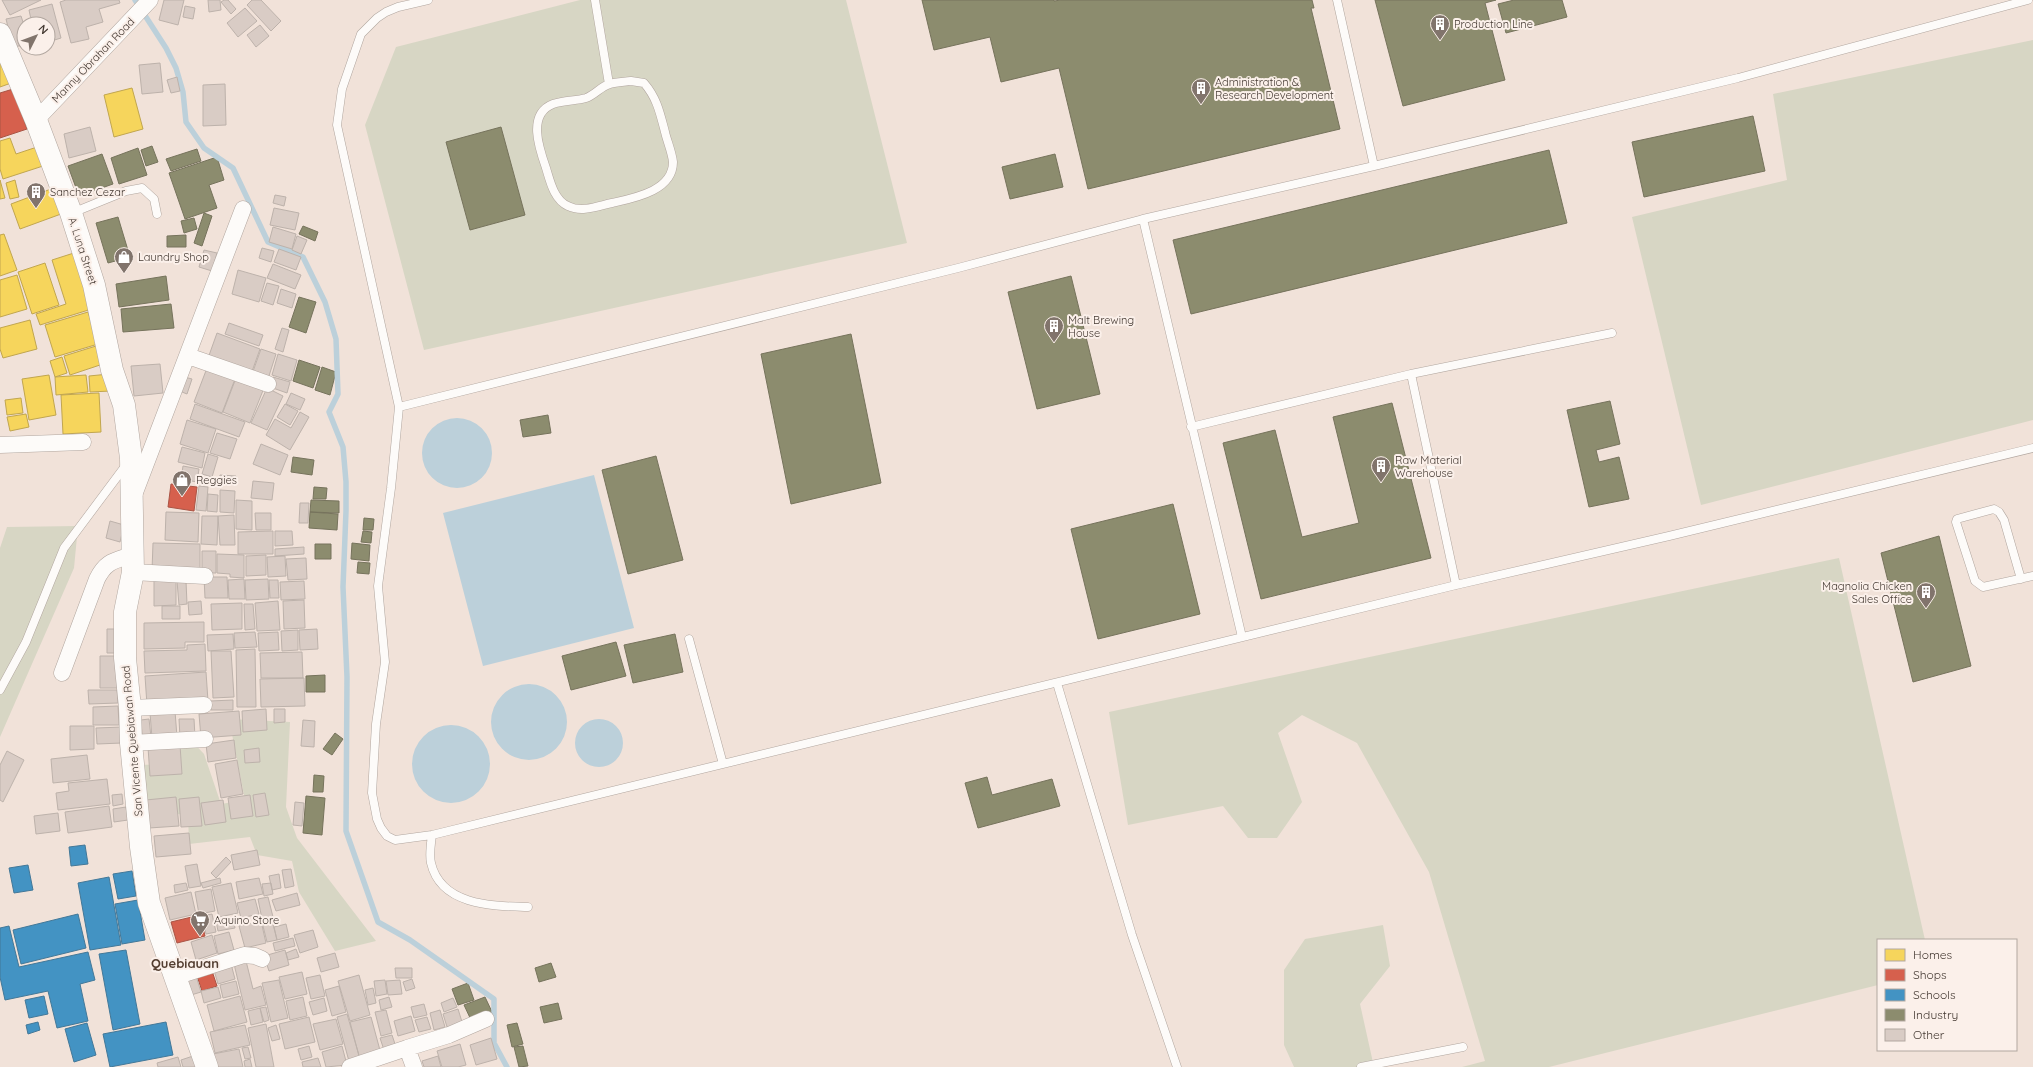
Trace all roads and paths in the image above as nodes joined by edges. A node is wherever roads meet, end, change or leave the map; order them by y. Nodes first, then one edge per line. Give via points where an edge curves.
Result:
1 (150, 0) edge
2 (428, 0) edge
3 (595, 0) edge
4 (1338, 0) edge
5 (2028, 0) edge
6 (0, 34) edge
7 (608, 84) junction
8 (36, 120) junction
9 (1374, 166) junction
10 (243, 209) dead end
11 (71, 213) junction
12 (157, 214) dead end
13 (1143, 218) junction
14 (1612, 333) dead end
15 (188, 356) junction
16 (1411, 374) junction
17 (268, 384) dead end
18 (124, 405) joint
19 (399, 407) junction
20 (1191, 427) junction
21 (83, 442) dead end
22 (0, 445) edge
23 (2033, 448) edge
24 (130, 458) junction
25 (132, 500) junction
26 (132, 564) junction
27 (204, 576) dead end
28 (2033, 576) edge
29 (2021, 579) junction
30 (1456, 585) junction
31 (1242, 637) junction
32 (689, 639) dead end
33 (62, 673) dead end
34 (1057, 683) junction
35 (0, 690) edge
36 (204, 705) dead end
37 (130, 708) junction
38 (205, 738) dead end
39 (131, 743) junction
40 (723, 764) junction
41 (432, 835) junction
42 (528, 907) dead end
43 (262, 959) dead end
44 (175, 977) junction
45 (486, 1019) dead end
46 (1463, 1047) dead end
47 (407, 1048) junction
48 (366, 1065) edge
49 (207, 1067) edge
50 (350, 1067) edge
51 (414, 1067) edge
52 (1177, 1067) edge
53 (1361, 1067) edge

1 - 8 street, Manny Obrahan Road
2 - 19 lane via 386,12 361,34 342,88 337,125
3 - 7 lane
4 - 9 lane
5 - 9 lane via 1738,78
6 - 8 street, A. Luna Street
7 - 7 lane via 591,96 543,109 538,119 540,149 552,186 559,199 568,206 582,210 656,189 666,181 673,162 654,94 644,83 631,81
8 - 11 street, A. Luna Street
9 - 13 lane
10 - 15 street
11 - 12 lane via 142,188 154,199
11 - 18 street, A. Luna Street via 94,285 112,370
13 - 19 lane via 958,268
13 - 20 lane
14 - 16 lane
15 - 17 street
15 - 25 street
16 - 20 lane
16 - 30 lane
18 - 24 street, San Vicente Quebiawan Road
19 - 41 lane via 392,488 378,586 384,662 376,724 372,793 377,818 387,836 395,840
20 - 31 lane
21 - 22 street
23 - 30 lane
24 - 25 street, San Vicente Quebiawan Road
24 - 35 lane via 64,548 26,642
25 - 26 street, San Vicente Quebiawan Road
26 - 27 street
26 - 33 street via 108,563 103,567
26 - 37 street, San Vicente Quebiawan Road via 125,612 125,658
28 - 29 lane
29 - 29 lane via 2004,520 1999,512 1994,509 1957,519 1958,530 1978,585 1982,587
30 - 31 lane
31 - 34 lane
32 - 40 lane
34 - 40 lane
34 - 52 lane via 1132,935
36 - 37 street
37 - 39 street, San Vicente Quebiawan Road
38 - 39 street
39 - 44 street, San Vicente Quebiawan Road via 149,903
40 - 41 lane
41 - 42 lane via 431,862 439,881 453,895 460,899 498,907
43 - 44 street via 244,955
44 - 49 street, San Vicente Quebiawan Road
45 - 47 street via 449,1035
46 - 53 lane
47 - 48 street
47 - 51 street
48 - 50 street

